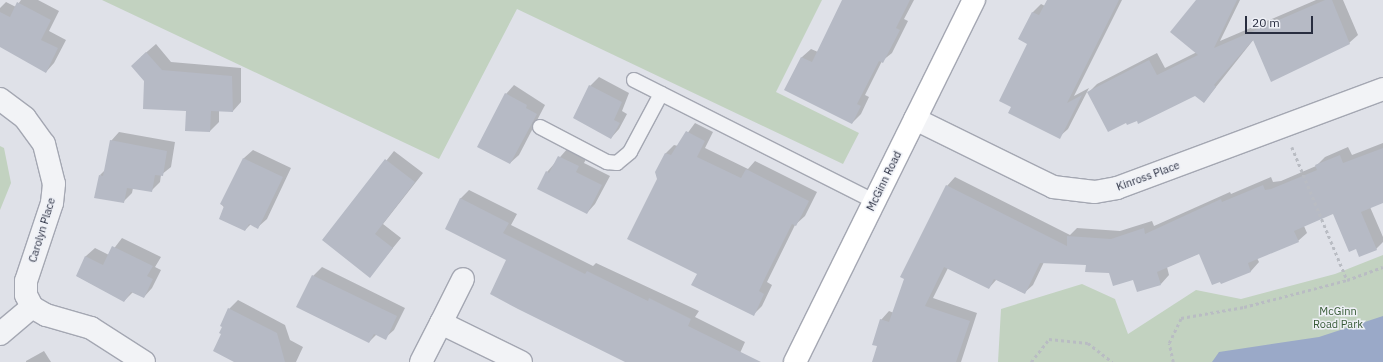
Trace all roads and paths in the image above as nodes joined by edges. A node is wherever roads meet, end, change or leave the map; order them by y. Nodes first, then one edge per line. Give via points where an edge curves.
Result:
1 (974, 0) edge
2 (634, 80) dead end
3 (1383, 89) edge
4 (661, 94) junction
5 (0, 98) edge
6 (915, 119) junction
7 (1284, 126) junction
8 (540, 127) dead end
9 (874, 201) junction
10 (1383, 267) edge
11 (463, 279) dead end
12 (1347, 280) junction
13 (32, 307) junction
14 (441, 323) junction
15 (0, 334) edge
16 (144, 362) edge
17 (421, 362) edge
18 (521, 362) edge
19 (795, 362) edge
20 (1031, 362) edge
21 (1112, 362) edge
22 (1173, 362) edge

1 - 6 street, McGinn Road
2 - 4 lane
3 - 7 street, Kinross Place
4 - 8 lane via 630,152 617,163 607,162
4 - 9 lane
5 - 13 street, Carolyn Place via 25,118 44,144 54,184 52,203 26,281 26,295
6 - 7 street, Kinross Place via 1053,187 1095,192 1117,188
6 - 9 street, McGinn Road
7 - 12 path
9 - 19 street, McGinn Road
10 - 12 path
11 - 14 street
12 - 22 path via 1244,307 1181,318 1170,343
13 - 15 street
13 - 16 street via 46,315 90,328
14 - 17 street
14 - 18 street
20 - 21 path via 1049,339 1088,343

